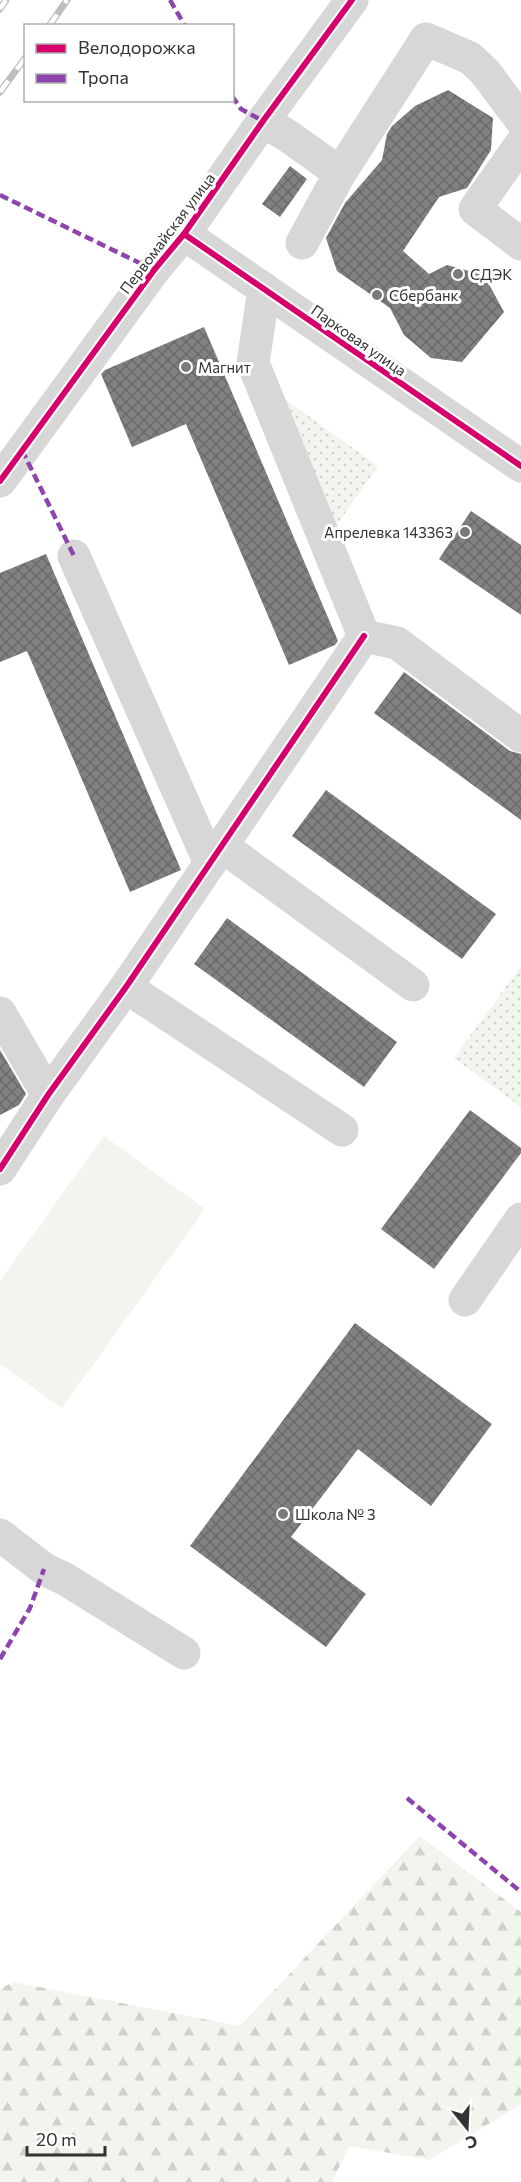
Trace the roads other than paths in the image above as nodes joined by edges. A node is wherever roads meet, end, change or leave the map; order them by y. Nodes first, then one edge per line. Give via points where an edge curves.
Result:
1 (352, 0) edge
2 (521, 120) edge
3 (263, 121) junction
4 (521, 144) edge
5 (340, 173) junction
6 (184, 234) junction
7 (302, 243) dead end
8 (521, 244) edge
9 (264, 289) junction
10 (521, 466) edge
11 (0, 481) edge
12 (74, 556) dead end
13 (364, 636) junction
14 (521, 736) edge
15 (216, 855) junction
16 (413, 985) dead end
17 (126, 987) junction
18 (0, 1013) edge
19 (48, 1095) junction
20 (342, 1130) dead end
21 (0, 1169) edge
22 (521, 1219) edge
23 (465, 1300) dead end
24 (0, 1536) edge
25 (184, 1653) dead end

1 - 3 street, Первомайская улица
2 - 5 street via 470,58 426,39
3 - 5 street
3 - 6 street, Первомайская улица
4 - 8 street via 475,209
5 - 7 street
6 - 9 street, Парковая улица
6 - 11 street, Первомайская улица
9 - 10 street, Парковая улица
9 - 13 street via 253,363
12 - 15 street
13 - 14 street via 397,643
13 - 15 street
15 - 16 street
15 - 17 street
17 - 19 street
17 - 20 street
18 - 19 street
19 - 21 street
22 - 23 street
24 - 25 street via 44,1569

